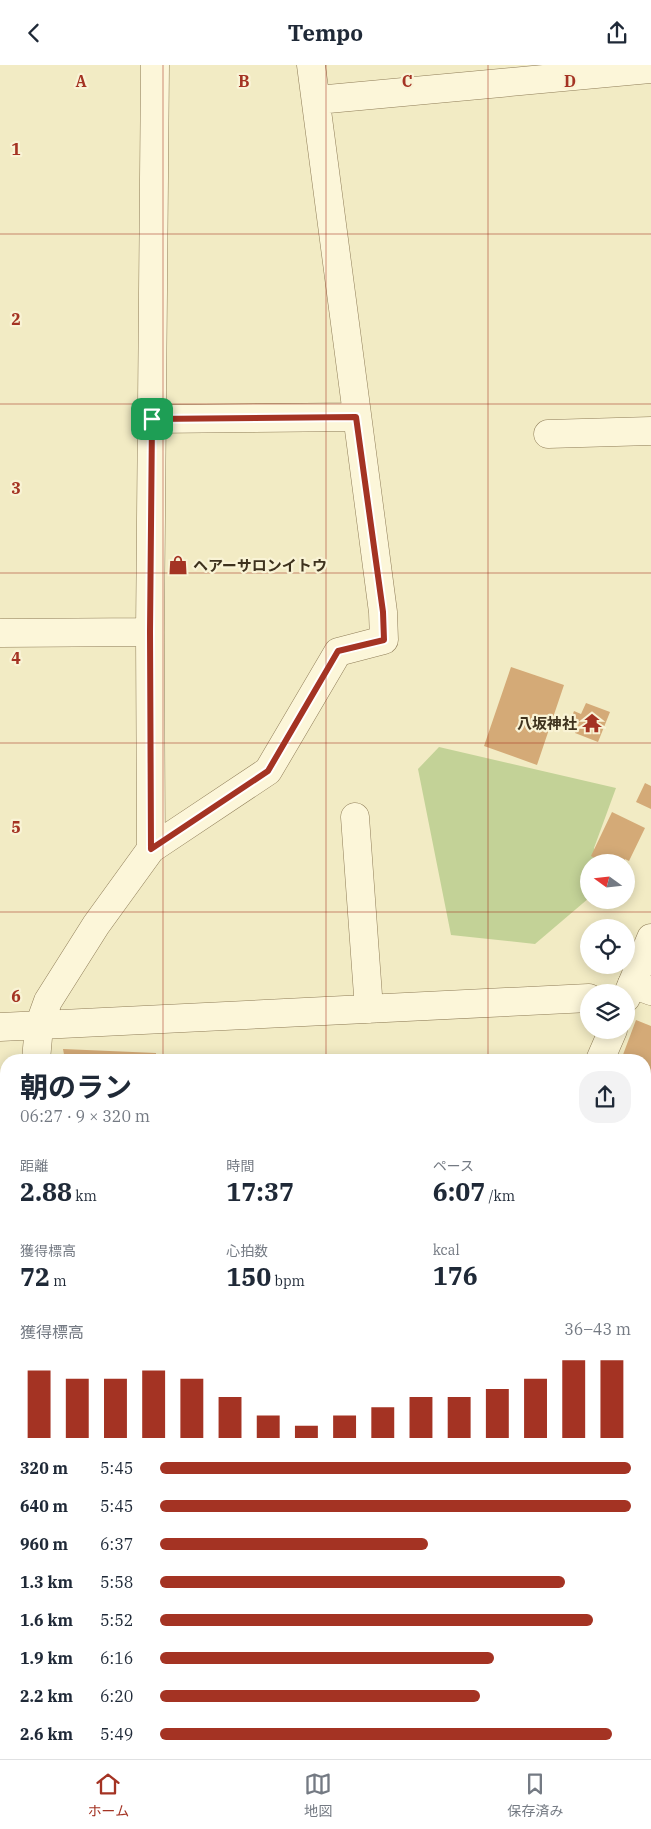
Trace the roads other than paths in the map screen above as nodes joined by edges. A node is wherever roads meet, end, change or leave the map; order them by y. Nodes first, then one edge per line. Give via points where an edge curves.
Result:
1 (155, 65) edge
2 (311, 65) edge
3 (651, 69) edge
4 (317, 100) junction
5 (356, 417) junction
6 (152, 419) junction
7 (651, 431) edge
8 (548, 434) dead end
9 (150, 632) junction
10 (0, 633) edge
11 (355, 817) dead end
12 (151, 849) junction
13 (651, 938) edge
14 (635, 987) edge
15 (580, 997) edge
16 (369, 1009) junction
17 (38, 1026) junction
18 (0, 1027) edge
19 (609, 1039) edge
20 (36, 1054) edge
21 (603, 1054) edge

1 - 6 street
2 - 4 street
3 - 4 street
4 - 5 street
5 - 6 street
5 - 12 street via 384,640 338,651 268,771
6 - 9 street
7 - 8 street
9 - 10 street
9 - 12 street
11 - 16 street
12 - 17 street via 91,933 48,1001
13 - 14 street
15 - 16 street
16 - 17 street
17 - 18 street
17 - 20 street
19 - 21 street

